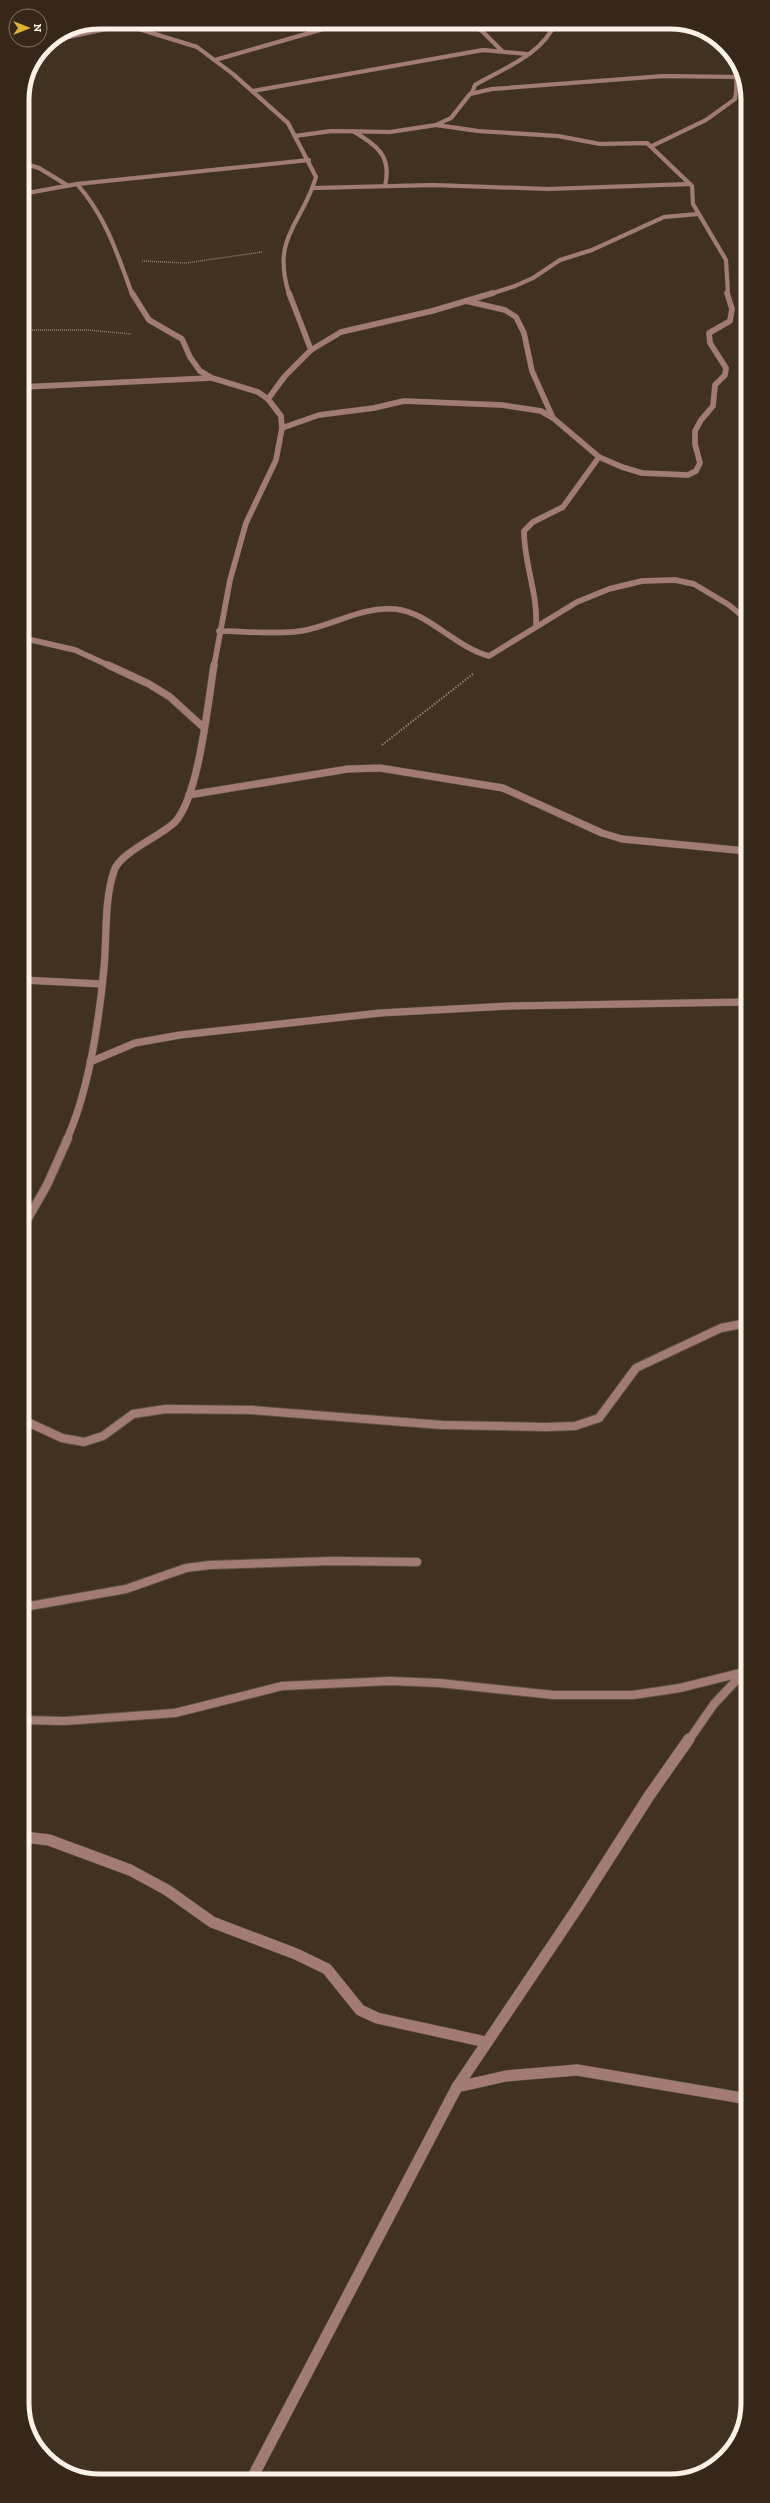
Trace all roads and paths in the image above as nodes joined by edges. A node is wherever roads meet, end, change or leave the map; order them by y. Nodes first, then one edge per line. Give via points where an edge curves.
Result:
1 (105, 29) edge
2 (140, 29) edge
3 (324, 29) edge
4 (479, 29) edge
5 (554, 29) edge
6 (74, 35) joint
7 (70, 36) edge
8 (502, 51) junction
9 (527, 54) junction
10 (215, 60) junction
11 (738, 77) edge
12 (738, 78) edge
13 (253, 91) junction
14 (472, 93) junction
15 (436, 125) junction
16 (353, 131) junction
17 (296, 136) junction
18 (652, 146) junction
19 (309, 160) junction
20 (29, 165) edge
21 (76, 184) junction
22 (690, 184) junction
23 (67, 185) junction
24 (384, 186) junction
25 (314, 188) junction
26 (29, 193) edge
27 (698, 214) junction
28 (285, 248) junction
29 (116, 255) junction
30 (466, 301) junction
31 (29, 330) edge
32 (167, 330) junction
33 (311, 350) junction
34 (212, 378) junction
35 (29, 387) edge
36 (268, 399) junction
37 (553, 418) junction
38 (282, 428) junction
39 (599, 457) junction
40 (741, 614) edge
41 (536, 626) junction
42 (219, 631) junction
43 (29, 639) edge
44 (489, 656) junction
45 (203, 727) junction
46 (348, 769) junction
47 (189, 795) junction
48 (741, 851) edge
49 (29, 980) edge
50 (102, 984) junction
51 (741, 1002) edge
52 (90, 1062) junction
53 (29, 1216) edge
54 (741, 1324) edge
55 (29, 1423) edge
56 (417, 1562) dead end
57 (29, 1606) edge
58 (741, 1671) edge
59 (741, 1675) edge
60 (29, 1720) edge
61 (29, 1838) edge
62 (486, 2042) junction
63 (457, 2087) junction
64 (741, 2098) edge
65 (254, 2474) edge

1 - 6 street
2 - 10 street via 197,47
3 - 10 street
4 - 8 street
5 - 9 street
6 - 7 street
8 - 9 street
8 - 13 street via 482,50 442,56
9 - 14 street via 475,86
10 - 13 street
11 - 14 street via 664,76 519,86
12 - 18 street via 735,99 720,113
13 - 17 street via 288,123
14 - 15 street via 464,99 451,118
15 - 16 street via 390,132
15 - 18 street via 478,132 552,135 595,143 641,143
16 - 17 street via 330,131
16 - 24 street via 375,146 385,159 389,170
17 - 19 street
18 - 22 street
19 - 21 street
19 - 25 street via 316,177
20 - 23 street via 39,168
21 - 23 street
21 - 29 street via 94,202 105,222
22 - 24 street via 548,189
22 - 27 street via 693,190 691,199
23 - 26 street
24 - 25 street
25 - 28 street via 290,230
27 - 30 street via 664,217 592,250 560,260 526,281
27 - 39 street via 726,260 727,291 732,315 730,321 709,333 710,343 726,368 725,375 715,385 713,406 698,420 695,431 700,463 696,471 688,475 661,476 622,467
28 - 29 path via 186,263 142,261
28 - 33 street via 284,272 290,297
29 - 32 street via 134,298 150,320
30 - 33 street via 341,332
30 - 37 street via 505,310 516,317 524,333 532,371
31 - 32 path via 87,330 131,334
32 - 34 street via 182,339 200,371
33 - 36 street via 285,376
34 - 35 street
34 - 36 street via 240,385
36 - 38 street via 281,416
37 - 38 street via 541,411 502,405 404,401 358,411 319,415
37 - 39 street
38 - 42 street via 276,460 246,523
39 - 41 street via 563,507 534,522 524,531 522,548 537,598
40 - 41 street via 736,608 693,584 678,580 638,582 615,588 562,609
41 - 44 street via 516,642
42 - 44 street via 301,631 363,611 396,609 430,625 470,652
42 - 45 street
43 - 45 street via 75,650 149,684 170,696
44 - 46 path via 468,680
45 - 47 street
46 - 47 street
46 - 48 street via 380,768 482,783 528,798 615,837 653,844
47 - 50 street via 185,808 174,822 134,850 114,869 110,886
49 - 50 street
50 - 52 street
51 - 52 street via 509,1006 380,1013 180,1035 135,1043
52 - 53 street via 74,1124 47,1185
54 - 55 street via 721,1328 636,1368 625,1378 610,1405 594,1420 562,1427 471,1428 279,1411 162,1409 137,1413 123,1419 101,1437 87,1442 59,1438
56 - 57 street via 332,1561 210,1565 186,1568 126,1589
58 - 60 street via 680,1688 633,1695 554,1695 439,1683 282,1686 175,1713 64,1721
59 - 62 street via 714,1704 670,1765
61 - 62 street via 49,1840 130,1870 167,1890 212,1922 296,1954 326,1969 360,2010 377,2018
62 - 63 street
63 - 64 street via 506,2076 577,2070
63 - 65 street

